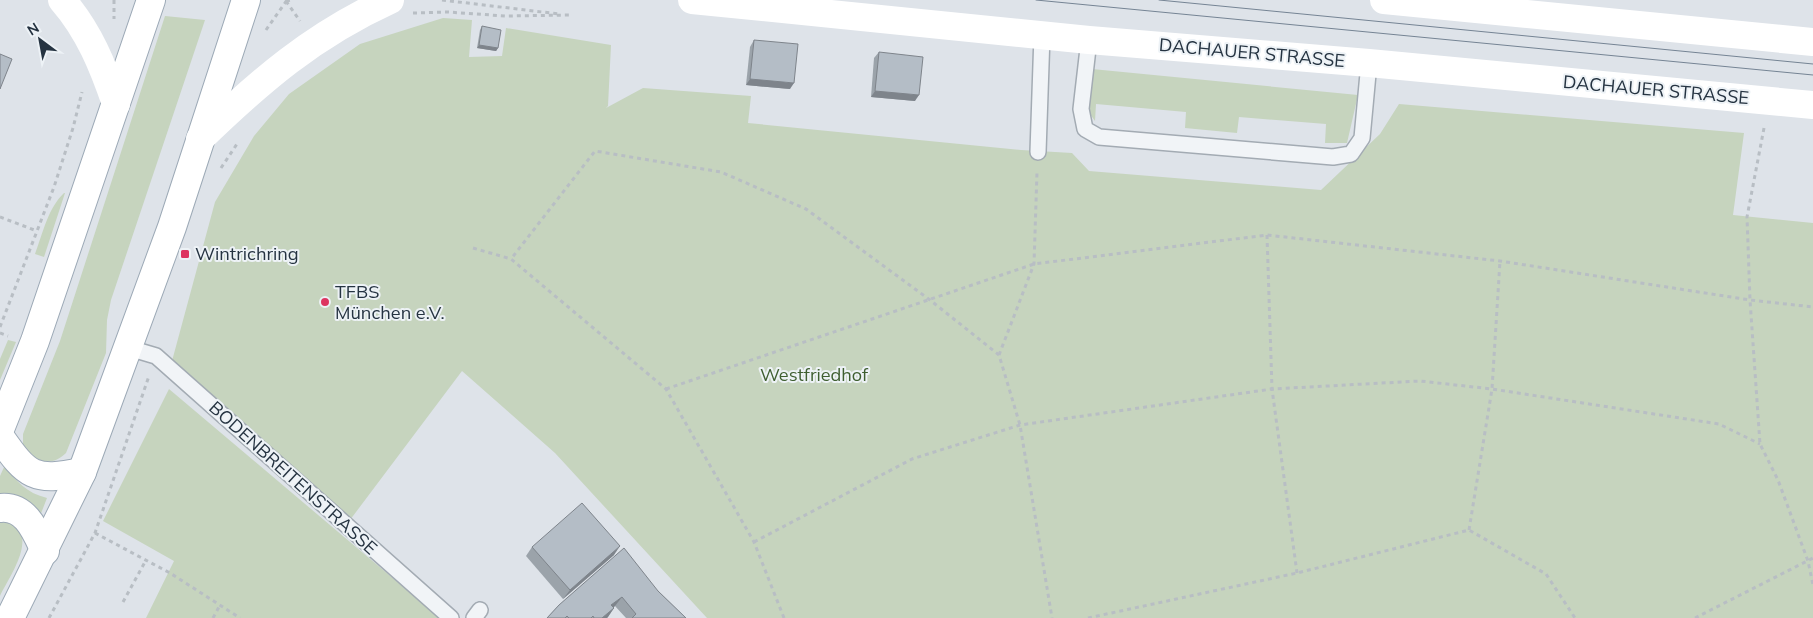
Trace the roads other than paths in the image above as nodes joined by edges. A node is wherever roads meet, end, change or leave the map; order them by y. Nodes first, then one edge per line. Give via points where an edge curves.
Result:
1 (62, 0) edge
2 (150, 0) edge
3 (246, 0) edge
4 (692, 0) edge
5 (1384, 0) edge
6 (398, 7) edge
7 (1544, 8) edge
8 (1042, 35) junction
9 (1089, 40) junction
10 (1813, 42) edge
11 (1369, 63) junction
12 (116, 104) junction
13 (1813, 105) edge
14 (200, 139) junction
15 (1038, 152) road end
16 (129, 348) junction
17 (0, 429) edge
18 (0, 437) edge
19 (82, 472) junction
20 (0, 508) edge
21 (45, 551) junction
22 (10, 618) edge
23 (451, 618) edge

1 - 12 main road via 90,37
2 - 12 main road
3 - 14 main road
4 - 8 main road, DACHAUER STRASSE
5 - 7 main road
6 - 14 main road via 351,18 314,41 258,83
7 - 10 main road
8 - 9 main road, DACHAUER STRASSE
8 - 15 lane
9 - 11 main road, DACHAUER STRASSE
9 - 11 lane via 1081,109 1085,129 1099,137 1323,156 1351,154 1362,138
11 - 13 main road, DACHAUER STRASSE
12 - 17 main road via 35,341
14 - 16 main road
16 - 19 main road
16 - 23 lane, BODENBREITENSTRASSE via 156,356
18 - 19 main road via 28,471 40,477 56,478
19 - 21 main road
20 - 21 main road via 17,510 26,516
21 - 22 main road

